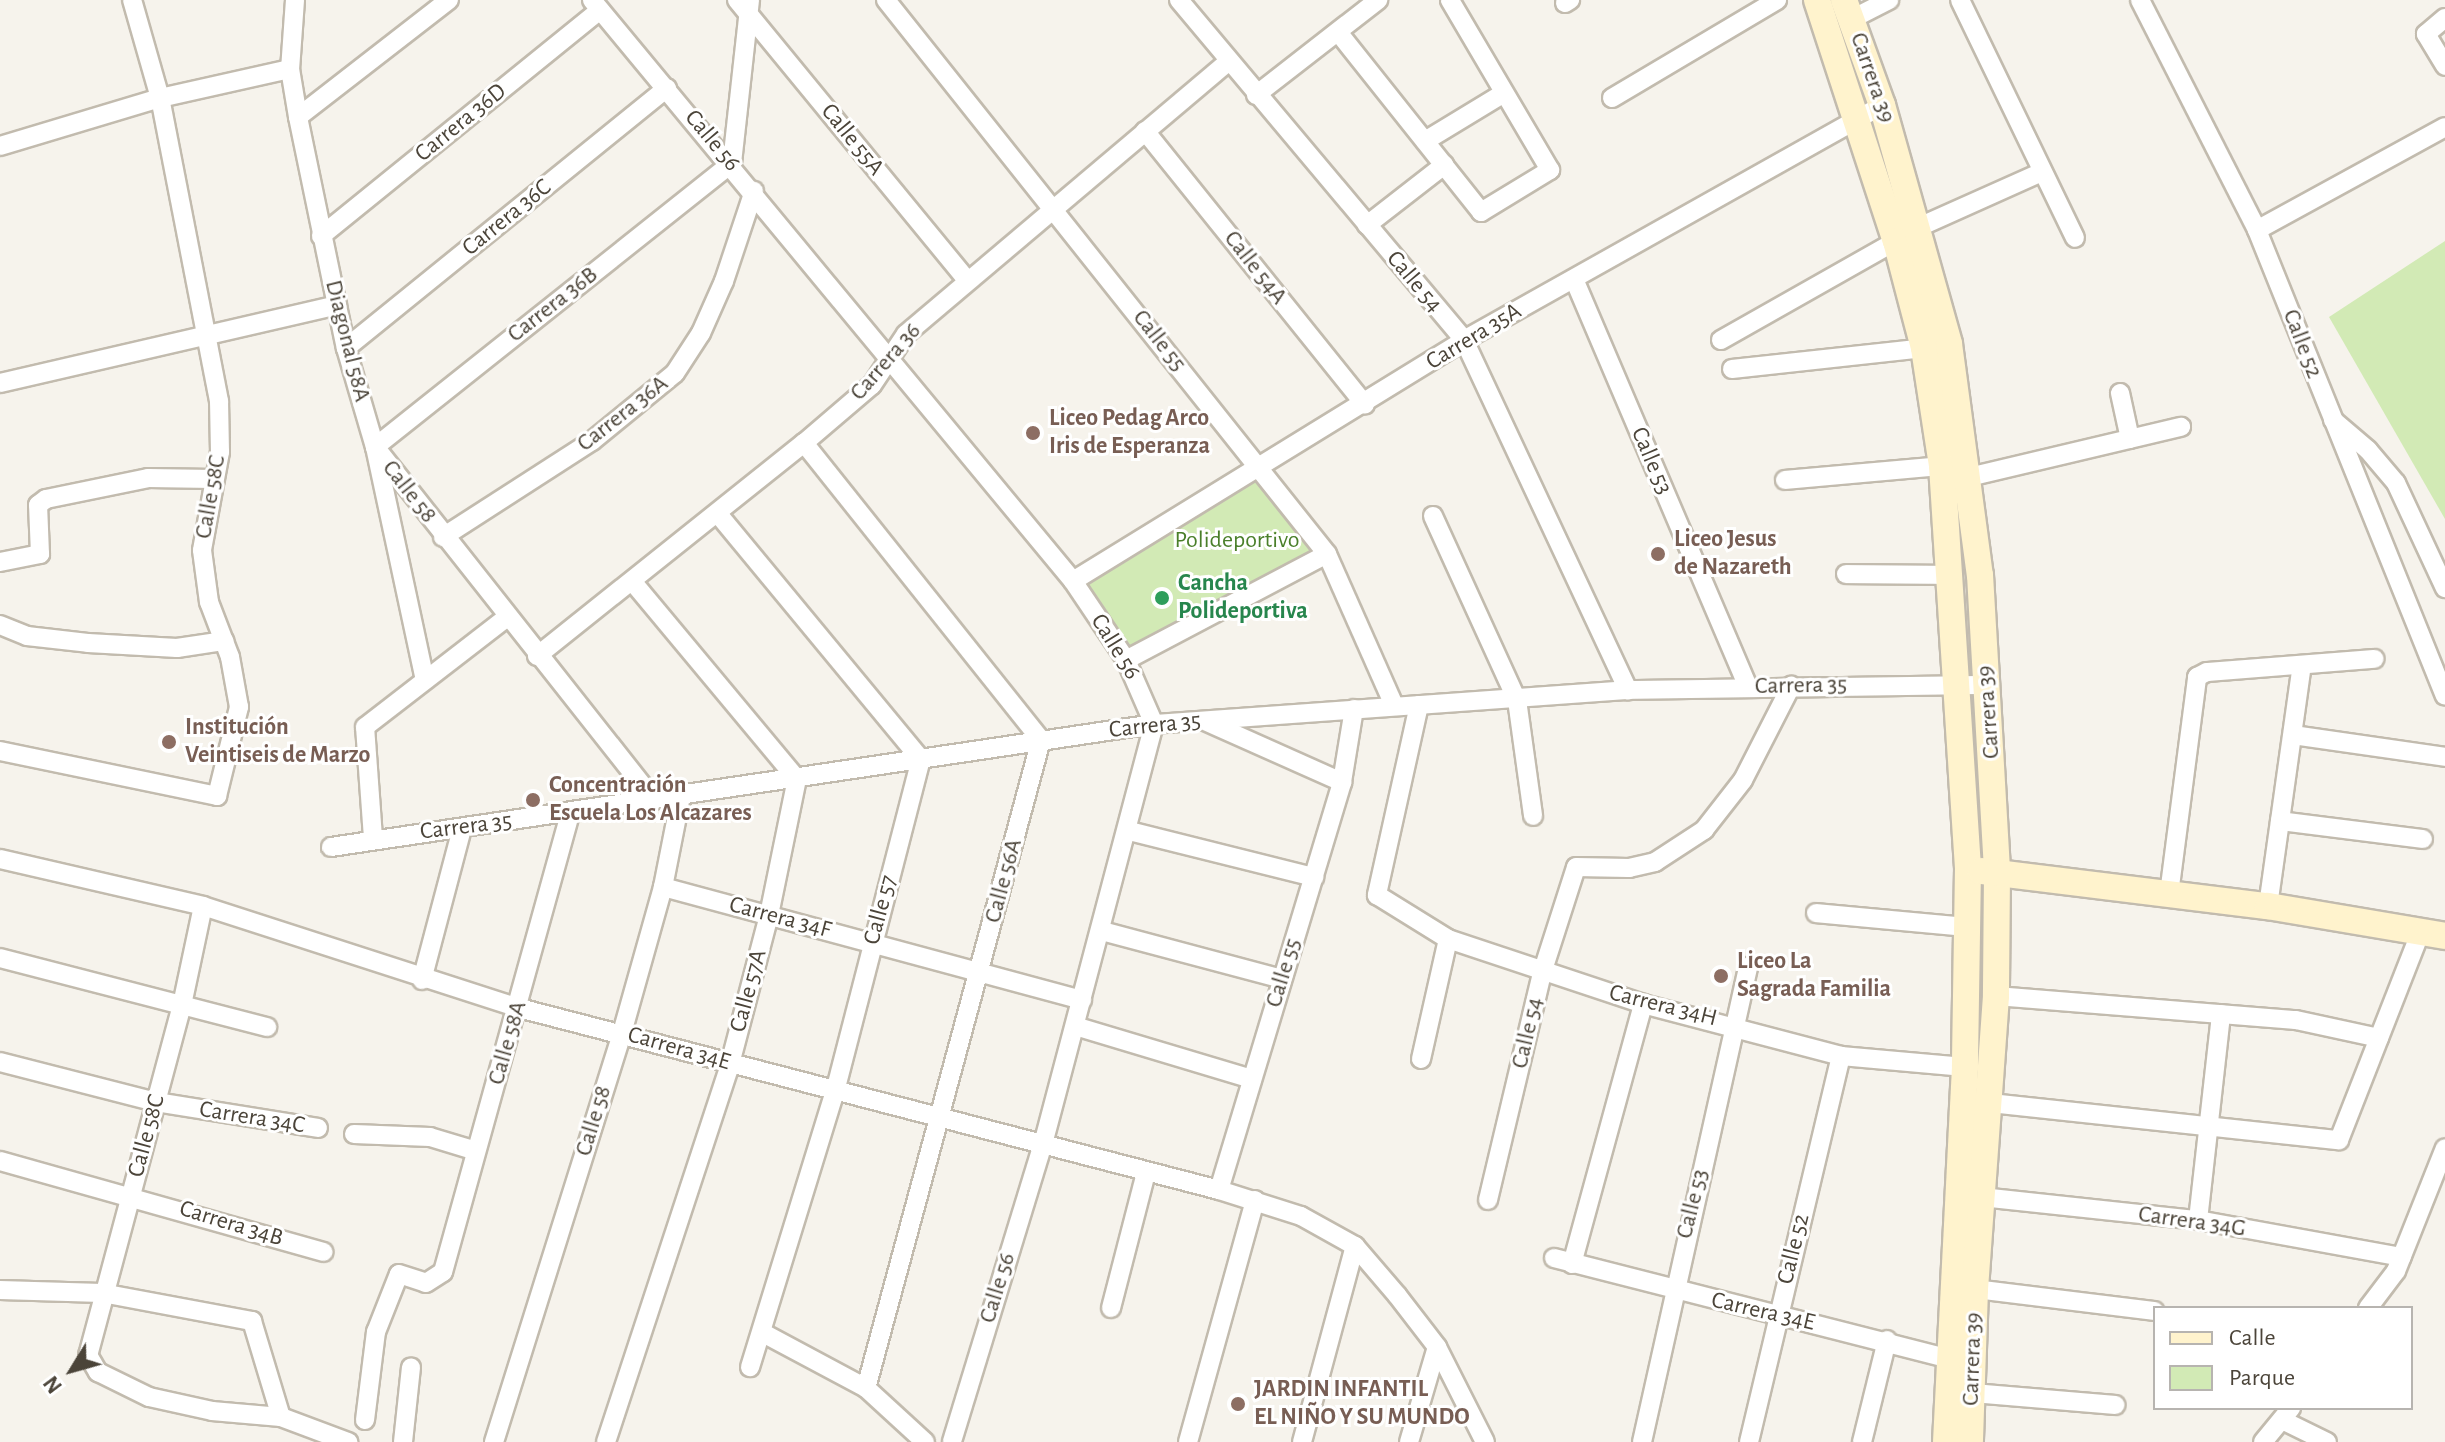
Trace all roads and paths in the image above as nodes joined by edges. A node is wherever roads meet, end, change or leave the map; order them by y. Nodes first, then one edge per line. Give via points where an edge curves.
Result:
1 (132, 0) edge
2 (295, 0) edge
3 (449, 0) edge
4 (886, 0) edge
5 (1378, 0) edge
6 (1450, 0) edge
7 (1777, 0) edge
8 (1817, 0) edge
9 (1889, 0) edge
10 (1960, 0) edge
11 (2140, 0) edge
12 (745, 4) edge
13 (1191, 4) edge
14 (596, 5) edge
15 (1848, 10) edge
16 (2445, 18) edge
17 (1338, 32) junction
18 (1229, 61) junction
19 (2445, 66) edge
20 (290, 69) junction
21 (667, 88) junction
22 (1504, 93) junction
23 (1256, 95) junction
24 (160, 98) junction
25 (1612, 98) dead end
26 (1882, 105) junction
27 (298, 117) junction
28 (1859, 118) junction
29 (2445, 127) edge
30 (1145, 131) junction
31 (1425, 141) junction
32 (0, 146) edge
33 (732, 163) junction
34 (1444, 165) junction
35 (2042, 172) junction
36 (754, 191) junction
37 (1053, 207) junction
38 (1367, 225) junction
39 (1919, 227) junction
40 (2257, 230) junction
41 (321, 236) junction
42 (2075, 238) dead end
43 (1896, 241) junction
44 (966, 279) junction
45 (1574, 279) junction
46 (337, 305) junction
47 (204, 336) junction
48 (1464, 340) junction
49 (1721, 340) dead end
50 (346, 348) junction
51 (1924, 348) junction
52 (890, 358) junction
53 (1732, 369) dead end
54 (0, 383) edge
55 (2120, 393) dead end
56 (1365, 405) junction
57 (2331, 419) junction
58 (2181, 427) dead end
59 (2130, 439) junction
60 (804, 443) junction
61 (375, 447) junction
62 (1258, 465) junction
63 (1942, 466) junction
64 (1969, 477) junction
65 (214, 479) junction
66 (1785, 480) dead end
67 (718, 514) junction
68 (1433, 516) dead end
69 (443, 537) junction
70 (1327, 554) junction
71 (0, 562) edge
72 (1846, 574) dead end
73 (1951, 575) junction
74 (1073, 581) junction
75 (633, 582) junction
76 (2445, 588) edge
77 (506, 618) junction
78 (0, 625) edge
79 (224, 641) junction
80 (537, 656) junction
81 (2374, 659) dead end
82 (1126, 660) junction
83 (2302, 665) junction
84 (425, 680) junction
85 (1959, 684) junction
86 (1987, 685) junction
87 (1791, 686) junction
88 (1748, 687) junction
89 (1628, 690) junction
90 (2445, 696) edge
91 (1517, 700) junction
92 (1394, 705) junction
93 (1419, 705) junction
94 (1354, 709) junction
95 (1205, 721) junction
96 (1154, 724) junction
97 (2293, 735) junction
98 (1041, 740) junction
99 (0, 751) edge
100 (2445, 757) edge
101 (921, 759) junction
102 (797, 779) junction
103 (1342, 782) junction
104 (681, 796) junction
105 (654, 800) junction
106 (570, 813) junction
107 (1533, 816) dead end
108 (2280, 821) junction
109 (462, 829) junction
110 (1129, 831) junction
111 (373, 838) junction
112 (2423, 839) dead end
113 (331, 847) dead end
114 (0, 859) edge
115 (1968, 869) junction
116 (1997, 873) junction
117 (1314, 877) junction
118 (663, 887) junction
119 (2169, 894) junction
120 (203, 906) junction
121 (2268, 906) junction
122 (1816, 913) dead end
123 (769, 915) junction
124 (1968, 927) junction
125 (1102, 931) junction
126 (1448, 939) junction
127 (2436, 939) edge
128 (873, 943) junction
129 (0, 958) edge
130 (1748, 967) dead end
131 (1543, 970) junction
132 (979, 974) junction
133 (1282, 979) junction
134 (422, 980) junction
135 (1996, 996) junction
136 (1082, 1000) junction
137 (1643, 1004) junction
138 (182, 1005) junction
139 (519, 1008) junction
140 (2221, 1014) junction
141 (1737, 1025) junction
142 (1075, 1026) junction
143 (267, 1027) dead end
144 (622, 1033) junction
145 (2379, 1038) junction
146 (1841, 1056) junction
147 (1421, 1059) dead end
148 (0, 1062) edge
149 (730, 1064) junction
150 (1965, 1067) junction
151 (1252, 1079) junction
152 (835, 1091) junction
153 (156, 1102) junction
154 (1990, 1103) junction
155 (940, 1118) junction
156 (2210, 1126) junction
157 (318, 1128) dead end
158 (354, 1134) dead end
159 (1042, 1147) junction
160 (2445, 1148) edge
161 (476, 1151) junction
162 (0, 1161) edge
163 (1146, 1173) junction
164 (1219, 1190) junction
165 (132, 1195) junction
166 (1981, 1197) junction
167 (1255, 1200) junction
168 (1488, 1200) dead end
169 (2198, 1220) junction
170 (1355, 1246) junction
171 (323, 1252) dead end
172 (2402, 1257) junction
173 (1554, 1258) dead end
174 (1572, 1264) junction
175 (1975, 1289) junction
176 (0, 1290) edge
177 (1672, 1290) junction
178 (102, 1293) junction
179 (2369, 1306) edge
180 (1111, 1308) dead end
181 (2153, 1311) edge
182 (1778, 1316) junction
183 (763, 1333) junction
184 (1887, 1340) junction
185 (1437, 1347) junction
186 (1947, 1357) junction
187 (1973, 1366) junction
188 (411, 1367) dead end
189 (750, 1367) dead end
190 (866, 1388) junction
191 (1959, 1392) junction
192 (2115, 1405) dead end
193 (2286, 1414) edge
194 (281, 1417) junction
195 (365, 1420) dead end
196 (348, 1442) edge
197 (403, 1442) edge
198 (494, 1442) edge
199 (606, 1442) edge
200 (925, 1442) edge
201 (952, 1442) edge
202 (1188, 1442) edge
203 (1302, 1442) edge
204 (1409, 1442) edge
205 (1485, 1442) edge
206 (1642, 1442) edge
207 (1749, 1442) edge
208 (1862, 1442) edge
209 (1946, 1442) edge
210 (1970, 1442) edge
211 (2263, 1442) edge
212 (2327, 1442) edge

1 - 24 street
2 - 20 street, Diagonal 58A
3 - 27 street
4 - 37 street, Calle 55
5 - 17 street
6 - 22 street
7 - 25 street
8 - 28 main road, Carrera 39
9 - 15 street
10 - 35 street
11 - 40 street, Calle 52
12 - 33 street
12 - 44 street, Calle 55A
13 - 18 street, Calle 54
14 - 21 street, Calle 56
14 - 41 street, Carrera 36D
15 - 26 main road, Carrera 39
16 - 19 street via 2426,34
17 - 23 street
17 - 31 street
18 - 23 street, Calle 54
18 - 30 street, Carrera 36
20 - 24 street
20 - 27 street, Diagonal 58A
21 - 33 street, Calle 56
21 - 50 street, Carrera 36C
22 - 31 street
22 - 34 street via 1550,170 1481,212
23 - 38 street, Calle 54
24 - 32 street
24 - 47 street
26 - 28 street, Carrera 35A
26 - 39 main road, Carrera 39
27 - 41 street, Diagonal 58A
28 - 43 main road, Carrera 39
28 - 45 street, Carrera 35A
29 - 40 street
30 - 37 street, Carrera 36
30 - 56 street, Calle 54A
31 - 34 street
33 - 36 street, Calle 56
33 - 61 street, Carrera 36B
34 - 38 street
35 - 39 street
35 - 42 street
36 - 52 street, Calle 56
36 - 69 street, Carrera 36A via 713,307 675,373 592,441
37 - 44 street, Carrera 36
37 - 62 street, Calle 55
38 - 48 street, Calle 54
39 - 64 main road, Carrera 39 via 1949,344
40 - 57 street, Calle 52
41 - 46 street, Diagonal 58A
43 - 49 street
43 - 51 main road, Carrera 39
44 - 52 street, Carrera 36 via 906,334
45 - 48 street, Carrera 35A
45 - 88 street, Calle 53
46 - 47 street
46 - 50 street, Diagonal 58A
47 - 54 street
47 - 65 street, Calle 58C via 219,401 220,452
48 - 56 street, Carrera 35A
48 - 89 street, Calle 54
50 - 61 street, Diagonal 58A
51 - 53 street
51 - 63 main road, Carrera 39
52 - 60 street, Carrera 36 via 872,385
52 - 74 street, Calle 56
55 - 59 street
56 - 62 street, Carrera 35A
57 - 76 street via 2396,483
57 - 90 street, Calle 52
58 - 59 street
59 - 64 street
60 - 67 street, Carrera 36
60 - 98 street
61 - 69 street, Calle 58
61 - 84 street, Diagonal 58A
62 - 70 street, Calle 55
62 - 74 street, Carrera 35A
63 - 66 street
63 - 73 main road, Carrera 39
64 - 86 main road, Carrera 39
65 - 71 street via 148,478 46,499 38,505 40,554
65 - 79 street, Calle 58C via 202,550 209,602
67 - 75 street, Carrera 36
67 - 101 street
68 - 91 street
69 - 77 street, Calle 58
70 - 82 street
70 - 92 street, Calle 55
72 - 73 street
73 - 85 main road, Carrera 39
74 - 82 street, Calle 56
75 - 80 street, Carrera 36
75 - 102 street
77 - 80 street, Calle 58
77 - 84 street
78 - 79 street via 27,636 88,643 177,648
79 - 99 street, Calle 58C via 239,707 217,796
80 - 105 street, Calle 58
81 - 83 street
82 - 96 street, Calle 56
83 - 97 street
83 - 119 street via 2197,677
84 - 111 street via 365,727
85 - 86 street, Carrera 35
85 - 87 street, Carrera 35
85 - 115 main road, Carrera 39
86 - 116 main road, Carrera 39
87 - 88 street, Carrera 35
87 - 131 street, Calle 54 via 1725,808 1677,849 1629,868 1576,867
88 - 89 street, Carrera 35
89 - 91 street, Carrera 35
91 - 93 street, Carrera 35
91 - 107 street
92 - 93 street, Carrera 35
92 - 94 street, Carrera 35
93 - 126 street, Carrera 34H via 1377,895
94 - 95 street, Carrera 35
94 - 103 street, Calle 55
95 - 96 street, Carrera 35
95 - 103 street
96 - 98 street, Carrera 35
96 - 110 street, Calle 56
97 - 100 street
97 - 108 street
98 - 101 street, Carrera 35
98 - 132 street, Calle 56A
101 - 102 street, Carrera 35
101 - 128 street, Calle 57
102 - 104 street, Carrera 35
102 - 123 street, Calle 57A
103 - 117 street, Calle 55
104 - 105 street, Carrera 35
104 - 118 street, Calle 58
105 - 106 street, Carrera 35
106 - 109 street, Carrera 35
106 - 139 street, Calle 58A
108 - 112 street
108 - 121 street
109 - 111 street, Carrera 35
109 - 134 street
110 - 117 street
110 - 125 street, Calle 56
111 - 113 street, Carrera 35
114 - 120 street, Carrera 34E
115 - 116 main road
115 - 124 main road, Carrera 39
116 - 119 main road
116 - 135 main road, Carrera 39
117 - 133 street, Calle 55
118 - 123 street, Carrera 34F
118 - 144 street, Calle 58
119 - 121 main road
120 - 134 street, Carrera 34E
120 - 138 street, Calle 58C
121 - 127 main road
122 - 124 street
123 - 128 street, Carrera 34F
123 - 149 street, Calle 57A
124 - 150 main road, Carrera 39
125 - 133 street
125 - 136 street, Calle 56
126 - 131 street, Carrera 34H
126 - 147 street
127 - 145 street
128 - 132 street, Carrera 34F
128 - 152 street, Calle 57
129 - 138 street
130 - 141 street, Calle 53
131 - 137 street, Carrera 34H
131 - 168 street, Calle 54
132 - 136 street, Carrera 34F
132 - 155 street, Calle 56A
133 - 151 street, Calle 55
134 - 139 street, Carrera 34E
135 - 140 street
135 - 154 main road, Carrera 39
136 - 142 street, Calle 56
137 - 141 street, Carrera 34H
137 - 174 street
138 - 143 street
138 - 153 street, Calle 58C
139 - 144 street, Carrera 34E
139 - 161 street, Calle 58A
140 - 145 street via 2296,1020
140 - 156 street
141 - 146 street, Carrera 34H
141 - 177 street, Calle 53
142 - 151 street
142 - 159 street, Calle 56
144 - 149 street, Carrera 34E
144 - 198 street, Calle 58
145 - 156 street via 2339,1140
146 - 150 street, Carrera 34H
146 - 182 street, Calle 52
148 - 153 street, Carrera 34C
149 - 152 street, Carrera 34E
149 - 199 street, Calle 57A
150 - 186 main road, Carrera 39
151 - 164 street, Calle 55
152 - 155 street, Carrera 34E
152 - 183 street, Calle 57
153 - 157 street, Carrera 34C
153 - 165 street, Calle 58C
154 - 156 street
154 - 166 main road, Carrera 39
155 - 159 street, Carrera 34E
155 - 190 street, Calle 56A
156 - 169 street
158 - 161 street via 430,1137
159 - 163 street, Carrera 34E
159 - 201 street, Calle 56
160 - 172 street
161 - 195 street, Calle 58A via 443,1272 426,1283 399,1274 376,1332
162 - 165 street, Carrera 34B
163 - 164 street, Carrera 34E
163 - 180 street
164 - 167 street, Carrera 34E
165 - 171 street, Carrera 34B
165 - 178 street, Calle 58C
166 - 169 street, Carrera 34G
166 - 175 main road, Carrera 39
167 - 170 street, Carrera 34E via 1334,1231
167 - 202 street
169 - 172 street, Carrera 34G
170 - 185 street
170 - 203 street
172 - 179 street
173 - 174 street, Carrera 34E
174 - 177 street, Carrera 34E
175 - 181 street
175 - 187 main road, Carrera 39
176 - 178 street
177 - 182 street, Carrera 34E
177 - 206 street, Calle 53
178 - 194 street via 252,1321
178 - 194 street, Calle 58C via 88,1355 91,1364 149,1397 212,1411
182 - 184 street, Carrera 34E
182 - 207 street, Calle 52
183 - 189 street, Calle 57
183 - 190 street
184 - 186 street, Carrera 34E
184 - 208 street
185 - 204 street
185 - 205 street
186 - 187 street, Carrera 34E
186 - 191 main road, Carrera 39
187 - 191 main road, Carrera 39
188 - 197 street
190 - 200 street
191 - 192 street
191 - 209 main road, Carrera 39
191 - 210 main road, Carrera 39
193 - 211 street
193 - 212 street
194 - 196 street

